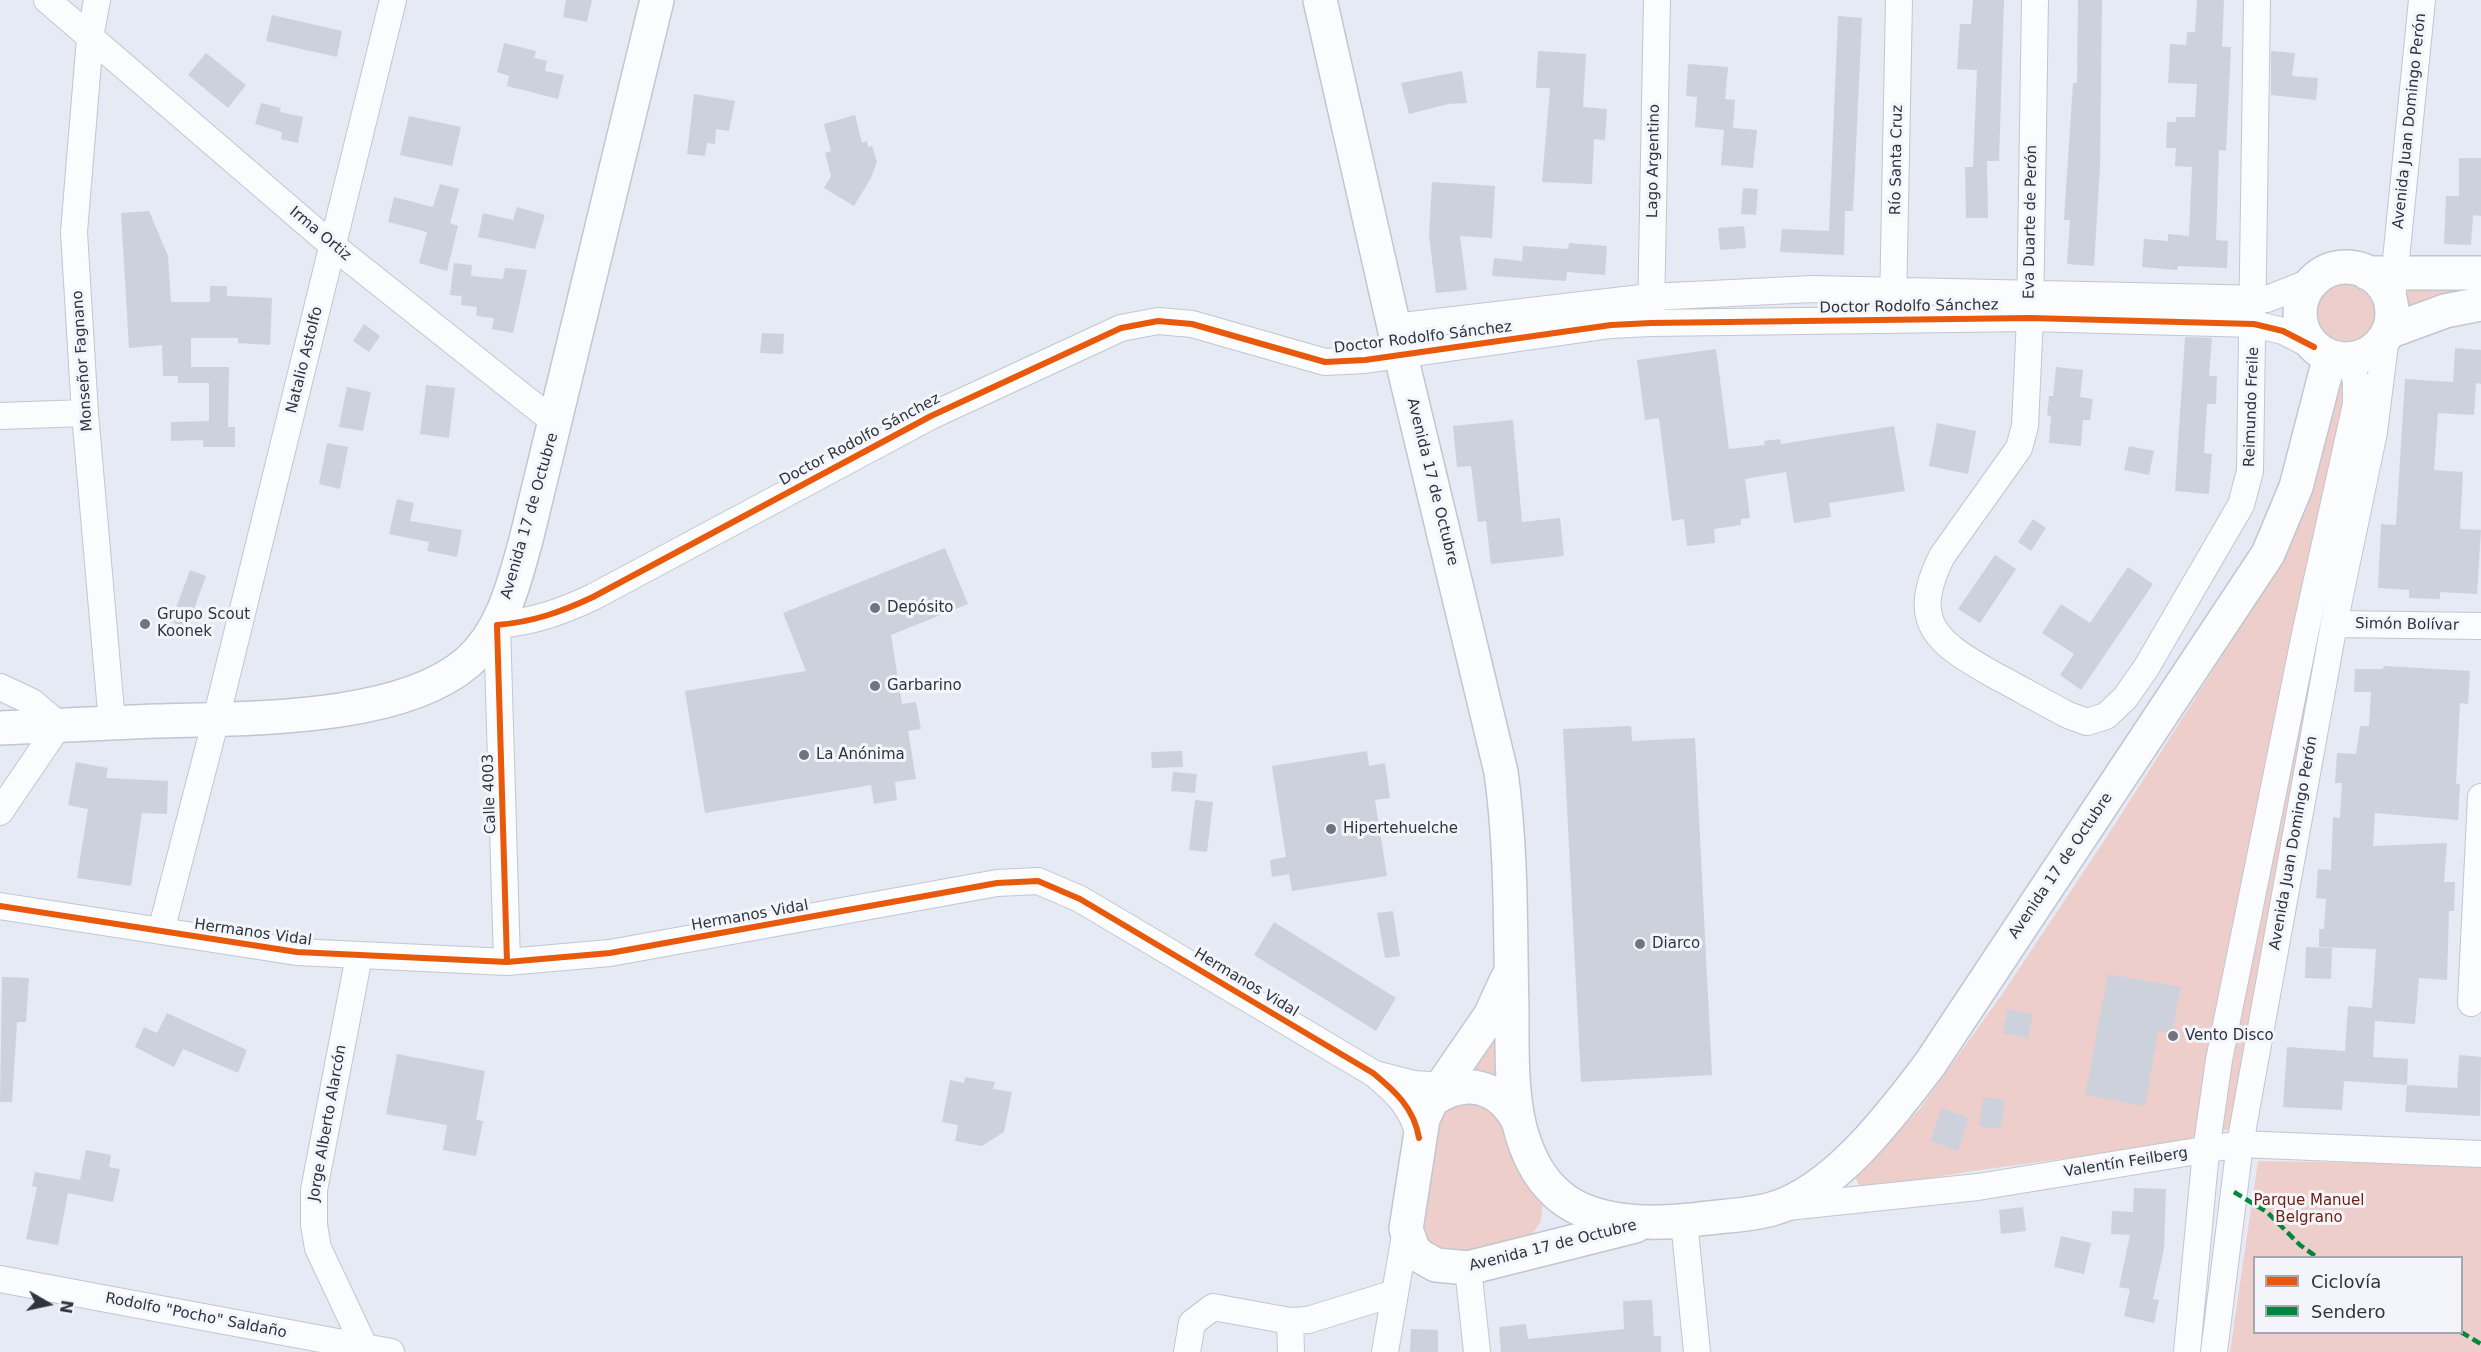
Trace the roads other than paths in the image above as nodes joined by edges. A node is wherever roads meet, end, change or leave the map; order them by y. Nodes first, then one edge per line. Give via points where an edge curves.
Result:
1 (47, 0) edge
2 (97, 0) edge
3 (393, 0) edge
4 (657, 0) edge
5 (1320, 0) edge
6 (1658, 0) edge
7 (1899, 0) edge
8 (2035, 0) edge
9 (2257, 0) edge
10 (2422, 0) edge
11 (90, 38) junction
12 (333, 246) junction
13 (2379, 264) junction
14 (2481, 273) edge
15 (2315, 280) junction
16 (1894, 290) junction
17 (2030, 292) junction
18 (1650, 297) junction
19 (2481, 304) edge
20 (2254, 312) junction
21 (2030, 318) junction
22 (1891, 320) junction
23 (1651, 323) junction
24 (2388, 326) junction
25 (1397, 341) junction
26 (2331, 354) junction
27 (86, 413) junction
28 (0, 416) edge
29 (556, 423) junction
30 (2334, 624) junction
31 (498, 625) junction
32 (2481, 626) edge
33 (0, 687) edge
34 (216, 719) junction
35 (2087, 722) joint
36 (112, 723) junction
37 (59, 725) junction
38 (0, 728) edge
39 (2481, 797) edge
40 (0, 812) edge
41 (0, 906) edge
42 (161, 931) junction
43 (359, 956) junction
44 (507, 962) junction
45 (1511, 968) junction
46 (2471, 1003) dead end
47 (1373, 1072) junction
48 (1444, 1091) junction
49 (1519, 1123) junction
50 (1419, 1137) junction
51 (2240, 1144) junction
52 (2206, 1151) junction
53 (2481, 1154) edge
54 (1544, 1179) junction
55 (1772, 1209) junction
56 (1684, 1221) junction
57 (1646, 1223) junction
58 (1406, 1229) junction
59 (1522, 1255) junction
60 (1468, 1268) junction
61 (0, 1279) edge
62 (1395, 1293) junction
63 (1290, 1321) junction
64 (366, 1350) edge
65 (391, 1352) edge
66 (1187, 1352) edge
67 (1291, 1352) edge
68 (1385, 1352) edge
69 (1477, 1352) edge
70 (1697, 1352) edge
71 (2187, 1352) edge
72 (2214, 1352) edge

1 - 11 street, Irma Ortiz
2 - 11 street, Monseñor Fagnano
3 - 12 street, Natalio Astolfo
4 - 29 main road, Avenida 17 de Octubre
5 - 25 main road, Avenida 17 de Octubre
6 - 18 street, Lago Argentino
7 - 16 street, Río Santa Cruz
8 - 17 street, Eva Duarte de Perón
9 - 20 street, Reimundo Freile
10 - 13 street, Avenida Juan Domingo Perón
11 - 12 street, Irma Ortiz
11 - 27 street, Monseñor Fagnano via 74,232
12 - 29 street, Irma Ortiz
12 - 34 street, Natalio Astolfo
13 - 14 main road
13 - 15 main road via 2331,270
13 - 24 main road
15 - 20 street, Doctor Rodolfo Sánchez via 2274,298
15 - 26 main road via 2304,295 2300,313 2304,331
16 - 17 street, Doctor Rodolfo Sánchez
16 - 18 street, Doctor Rodolfo Sánchez via 1813,289
16 - 22 street, Río Santa Cruz
17 - 20 street, Doctor Rodolfo Sánchez
17 - 21 street, Eva Duarte de Perón
18 - 23 street, Lago Argentino
18 - 25 street, Doctor Rodolfo Sánchez
19 - 24 main road
20 - 21 street, Doctor Rodolfo Sánchez
20 - 26 street, Doctor Rodolfo Sánchez
20 - 35 street, Reimundo Freile via 2250,471 2241,505 2130,690 2106,716
21 - 22 street, Doctor Rodolfo Sánchez
21 - 35 street, Eva Duarte de Perón via 2025,426 2019,447 1942,556 1933,574 1929,615 1937,635 1954,652
22 - 23 street, Doctor Rodolfo Sánchez
23 - 25 street, Doctor Rodolfo Sánchez
24 - 26 main road via 2366,355
24 - 30 street, Avenida Juan Domingo Perón via 2374,432
25 - 31 street, Doctor Rodolfo Sánchez via 1324,362 1192,324 1158,321 1120,328 931,416 583,601 527,622
25 - 45 main road, Avenida 17 de Octubre via 1501,772 1508,840
26 - 52 street, Avenida Juan Domingo Perón via 2357,387 2356,404 2306,629 2224,1037
26 - 55 main road, Avenida 17 de Octubre via 2294,495 2254,577 1910,1090 1841,1166 1798,1198
27 - 28 street
27 - 36 street, Monseñor Fagnano
29 - 31 main road, Avenida 17 de Octubre via 523,550
30 - 32 street, Simón Bolívar
30 - 51 street, Avenida Juan Domingo Perón
31 - 34 main road, Avenida 17 de Octubre via 468,662 409,694 319,712
31 - 44 street, Calle 4003
33 - 37 street via 32,702
34 - 36 main road, Avenida 17 de Octubre
34 - 42 street, Natalio Astolfo
36 - 37 main road, Avenida 17 de Octubre
37 - 38 main road, Avenida 17 de Octubre
37 - 40 street
39 - 46 street
41 - 42 street, Hermanos Vidal
42 - 43 street, Hermanos Vidal via 297,952
43 - 44 street, Hermanos Vidal
43 - 64 street, Jorge Alberto Alarcón via 314,1190 314,1225 318,1248
44 - 47 street, Hermanos Vidal via 610,953 1031,880 1080,899
45 - 48 main road, Avenida 17 de Octubre via 1498,1003
45 - 49 main road, Avenida 17 de Octubre via 1513,1080
47 - 48 street, Hermanos Vidal
47 - 50 street, Hermanos Vidal via 1407,1106
48 - 49 main road via 1480,1088 1509,1105
48 - 50 main road, Avenida 17 de Octubre via 1423,1119
49 - 54 main road, Avenida 17 de Octubre via 1529,1153
50 - 58 main road, Avenida 17 de Octubre
51 - 52 street, Valentín Feilberg
51 - 53 street, Valentín Feilberg
51 - 72 street, Avenida Juan Domingo Perón
52 - 55 street, Valentín Feilberg via 1977,1187
52 - 71 street, Avenida Juan Domingo Perón
54 - 57 main road, Avenida 17 de Octubre via 1573,1205
54 - 59 main road via 1552,1200 1548,1226 1539,1242
55 - 56 main road, Avenida 17 de Octubre
56 - 57 main road, Avenida 17 de Octubre
56 - 70 street
57 - 59 main road, Avenida 17 de Octubre
58 - 60 main road, Avenida 17 de Octubre via 1413,1249 1428,1262
58 - 62 street
59 - 60 main road, Avenida 17 de Octubre
60 - 69 street
61 - 64 street, Rodolfo "Pocho" Saldaño
62 - 63 street via 1308,1320
62 - 68 street
63 - 66 street via 1213,1307 1192,1323
63 - 67 street
64 - 65 street, Rodolfo "Pocho" Saldaño

